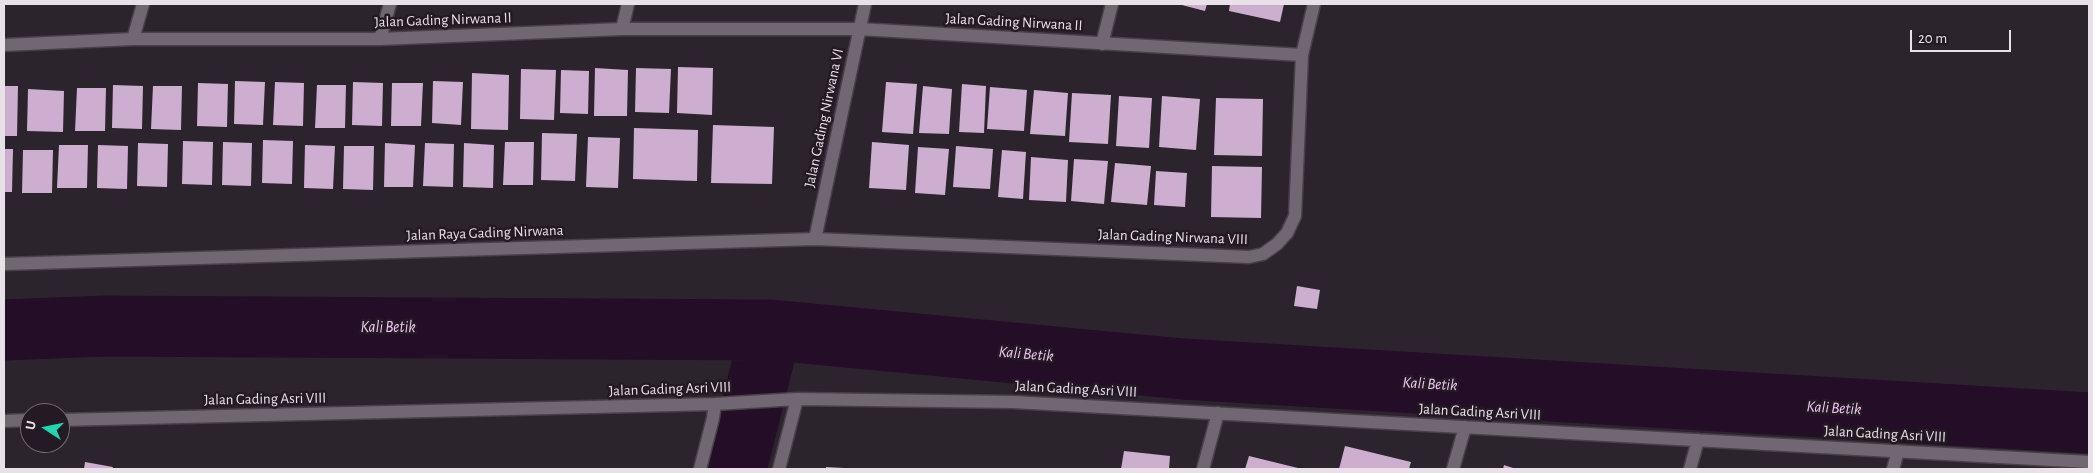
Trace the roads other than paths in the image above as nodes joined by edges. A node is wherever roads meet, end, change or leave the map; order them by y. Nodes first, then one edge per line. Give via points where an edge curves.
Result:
1 (143, 4) edge
2 (390, 4) edge
3 (628, 4) edge
4 (865, 4) edge
5 (1112, 4) edge
6 (1314, 4) edge
7 (622, 29) junction
8 (859, 29) junction
9 (134, 39) junction
10 (380, 39) junction
11 (1102, 44) junction
12 (4, 45) edge
13 (1302, 55) junction
14 (815, 240) junction
15 (968, 246) joint
16 (4, 264) edge
17 (793, 400) junction
18 (717, 404) junction
19 (1218, 413) junction
20 (20, 420) edge
21 (70, 420) edge
22 (4, 421) edge
23 (1465, 427) junction
24 (1698, 440) junction
25 (1898, 451) junction
26 (2089, 462) edge
27 (700, 469) edge
28 (779, 469) edge
29 (1203, 469) edge
30 (1453, 469) edge
31 (1690, 469) edge
32 (1893, 469) edge

1 - 9 street
2 - 10 street
3 - 7 street
4 - 8 street, Jalan Gading Nirwana VI
5 - 11 street
6 - 13 street, Jalan Gading Nirwana VIII
7 - 8 street, Jalan Gading Nirwana II
7 - 10 street, Jalan Gading Nirwana II
8 - 11 street, Jalan Gading Nirwana II
8 - 14 street, Jalan Gading Nirwana VI
9 - 10 street, Jalan Gading Nirwana II
9 - 12 street, Jalan Gading Nirwana II
11 - 13 street, Jalan Gading Nirwana II
13 - 15 street, Jalan Gading Nirwana VIII via 1295,216 1287,233 1263,254
14 - 15 street, Jalan Raya Gading Nirwana
14 - 16 street, Jalan Raya Gading Nirwana
17 - 18 street, Jalan Gading Asri VIII
17 - 19 street, Jalan Gading Asri VIII via 1013,402
17 - 28 street
18 - 21 street, Jalan Gading Asri VIII
18 - 27 street
19 - 23 street, Jalan Gading Asri VIII
19 - 29 street
20 - 22 street
23 - 24 street, Jalan Gading Asri VIII
23 - 30 street
24 - 25 street, Jalan Gading Asri VIII
24 - 31 street
25 - 26 street, Jalan Gading Asri VIII
25 - 32 street

